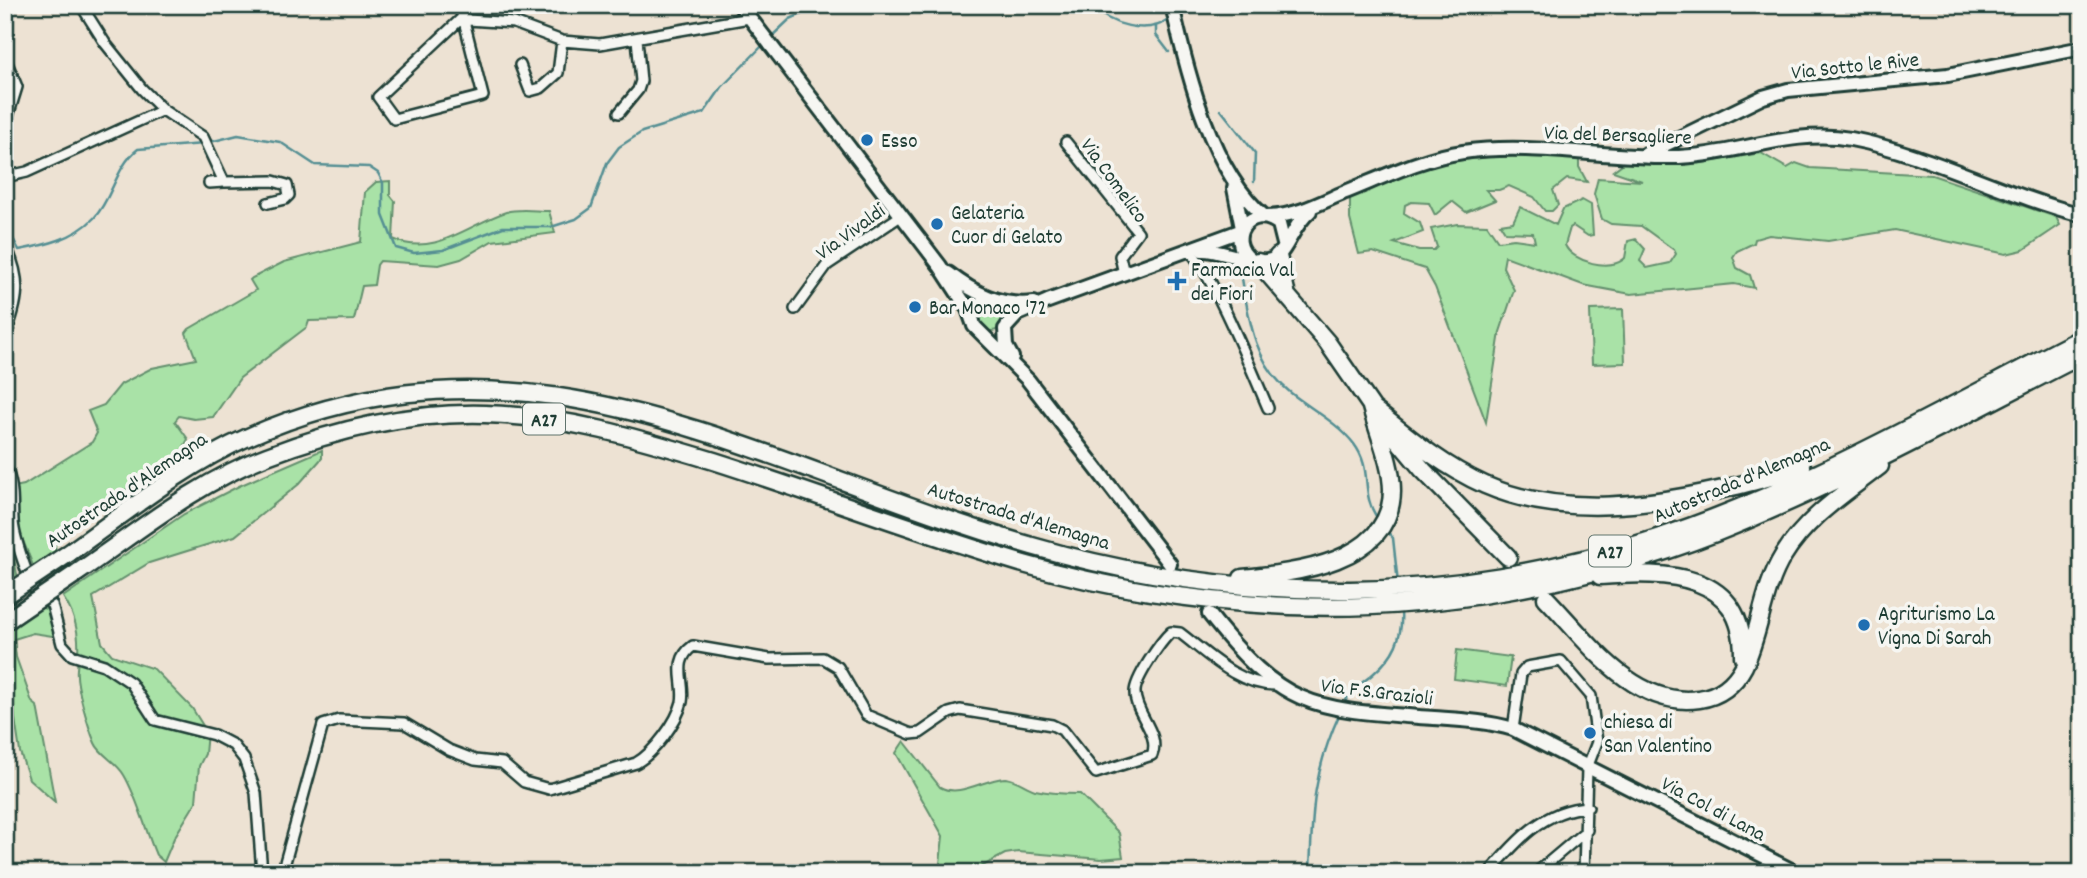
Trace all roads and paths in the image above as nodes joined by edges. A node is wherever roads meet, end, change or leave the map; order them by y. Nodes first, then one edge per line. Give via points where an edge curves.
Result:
1 (81, 5) edge
2 (455, 5) edge
3 (740, 5) edge
4 (1172, 5) edge
5 (463, 18) junction
6 (749, 18) junction
7 (637, 39) junction
8 (562, 41) junction
9 (2082, 48) edge
10 (5, 58) edge
11 (520, 65) dead end
12 (163, 110) junction
13 (619, 113) dead end
14 (5, 127) edge
15 (1066, 142) dead end
16 (1643, 156) junction
17 (5, 177) edge
18 (1232, 178) junction
19 (224, 182) junction
20 (209, 183) dead end
21 (268, 203) dead end
22 (1316, 206) junction
23 (902, 215) junction
24 (2082, 215) edge
25 (1267, 217) junction
26 (1241, 229) junction
27 (5, 244) edge
28 (1281, 250) junction
29 (1189, 251) junction
30 (1255, 261) junction
31 (940, 266) junction
32 (1124, 274) junction
33 (1286, 293) junction
34 (995, 300) junction
35 (1048, 301) junction
36 (795, 309) dead end
37 (973, 323) junction
38 (1006, 328) junction
39 (983, 334) junction
40 (5, 337) edge
41 (2082, 338) edge
42 (2082, 355) edge
43 (1017, 367) junction
44 (2004, 378) junction
45 (1371, 407) junction
46 (1268, 408) dead end
47 (1905, 446) junction
48 (5, 467) edge
49 (1507, 557) dead end
50 (1170, 564) dead end
51 (1182, 578) junction
52 (1564, 578) junction
53 (5, 596) edge
54 (1546, 598) dead end
55 (1209, 614) dead end
56 (5, 622) edge
57 (1743, 667) junction
58 (1275, 685) junction
59 (1513, 729) junction
60 (1588, 764) junction
61 (1588, 807) junction
62 (1587, 830) junction
63 (262, 873) edge
64 (282, 873) edge
65 (1489, 873) edge
66 (1536, 873) edge
67 (1584, 873) edge
68 (1797, 873) edge

1 - 12 street via 124,68
2 - 5 street
3 - 6 main road
4 - 18 main road via 1202,110
5 - 5 street via 483,96 394,119 378,97
5 - 8 street via 519,24
6 - 7 street
6 - 23 main road
7 - 8 street via 600,44
7 - 13 street via 641,81
8 - 11 street via 558,73 537,90 530,91
9 - 16 main road, Via Sotto le Rive via 1948,75 1788,90 1763,97
10 - 14 street via 17,87
12 - 17 street via 27,172
12 - 19 street via 203,138
15 - 32 street, Via Comelico via 1138,232 1120,256
16 - 22 main road, Via del Bersagliere via 1518,149 1459,152
16 - 24 main road, Via del Bersagliere via 1707,155 1805,136 1849,138
18 - 25 main road
18 - 26 main road
19 - 20 street
19 - 21 street via 287,185 285,199
22 - 25 main road, Via del Bersagliere
22 - 28 main road, Via del Bersagliere via 1300,219
23 - 31 main road
23 - 36 street, Via Vivaldi via 827,265
25 - 26 main road via 1255,217
25 - 28 main road via 1283,229
26 - 29 main road
26 - 30 main road via 1241,250
27 - 40 street via 18,288
28 - 30 main road
28 - 33 highway, A27
29 - 30 main road via 1215,250
29 - 32 main road
29 - 46 street via 1219,300
30 - 33 highway, A27
31 - 34 main road via 962,284
31 - 37 main road
32 - 35 main road
33 - 45 highway, A27 via 1327,342
34 - 35 main road via 1021,304
34 - 37 main road via 976,307
34 - 38 main road via 1009,315
35 - 38 main road via 1018,314
37 - 39 main road
38 - 39 main road via 993,336
38 - 43 main road via 1006,346
39 - 43 main road
41 - 44 highway, Autostrada d'Alemagna / A27
42 - 47 highway, Autostrada d'Alemagna / A27
43 - 50 main road
44 - 45 highway, A27 via 1947,397 1786,474 1681,499 1624,505 1524,497 1487,486 1433,456
44 - 51 highway, Autostrada d'Alemagna / A27 via 1732,509 1645,542 1560,564 1463,580 1354,590
45 - 49 highway, A27 via 1423,470
45 - 51 highway, A27 via 1392,489 1388,512 1375,534 1350,552 1312,568 1237,578
47 - 52 highway, Autostrada d'Alemagna / A27 via 1713,534
47 - 57 highway, A27 via 1809,522 1792,542 1770,581
48 - 63 street via 21,558 30,582 52,605 62,644 72,655 104,665 131,683 156,720 197,729 233,745 251,771 256,793
51 - 53 highway, Autostrada d'Alemagna / A27, bridge via 1032,546 780,456 625,408 532,391 484,389 378,398 316,412 251,435 200,460
52 - 56 highway, Autostrada d'Alemagna / A27, bridge via 1466,596 1356,606 1294,606 1182,596 1028,565 623,433 530,416 436,415 385,422 262,457 215,481
52 - 57 highway, A27 via 1649,574 1710,587 1730,603 1739,618
54 - 57 highway, A27 via 1616,670 1657,696 1709,698 1737,680
55 - 58 main road, Via F.S.Grazioli via 1235,648
58 - 59 main road, Via F.S.Grazioli via 1328,708
58 - 64 street via 1240,677 1180,633 1171,632 1134,691 1154,743 1152,755 1096,773 1062,730 1052,725 960,710 911,734 866,715 838,667 823,658 758,658 693,646 682,660 682,701 645,757 553,789 524,782 502,764 458,754 404,723 339,720 323,725
59 - 60 main road, Via F.S.Grazioli
59 - 60 street via 1522,672 1529,666 1561,661 1592,700 1597,742
60 - 61 street
60 - 68 main road, Via Col di Lana
61 - 62 street
61 - 65 street via 1572,808 1520,836
62 - 66 street
62 - 67 street

